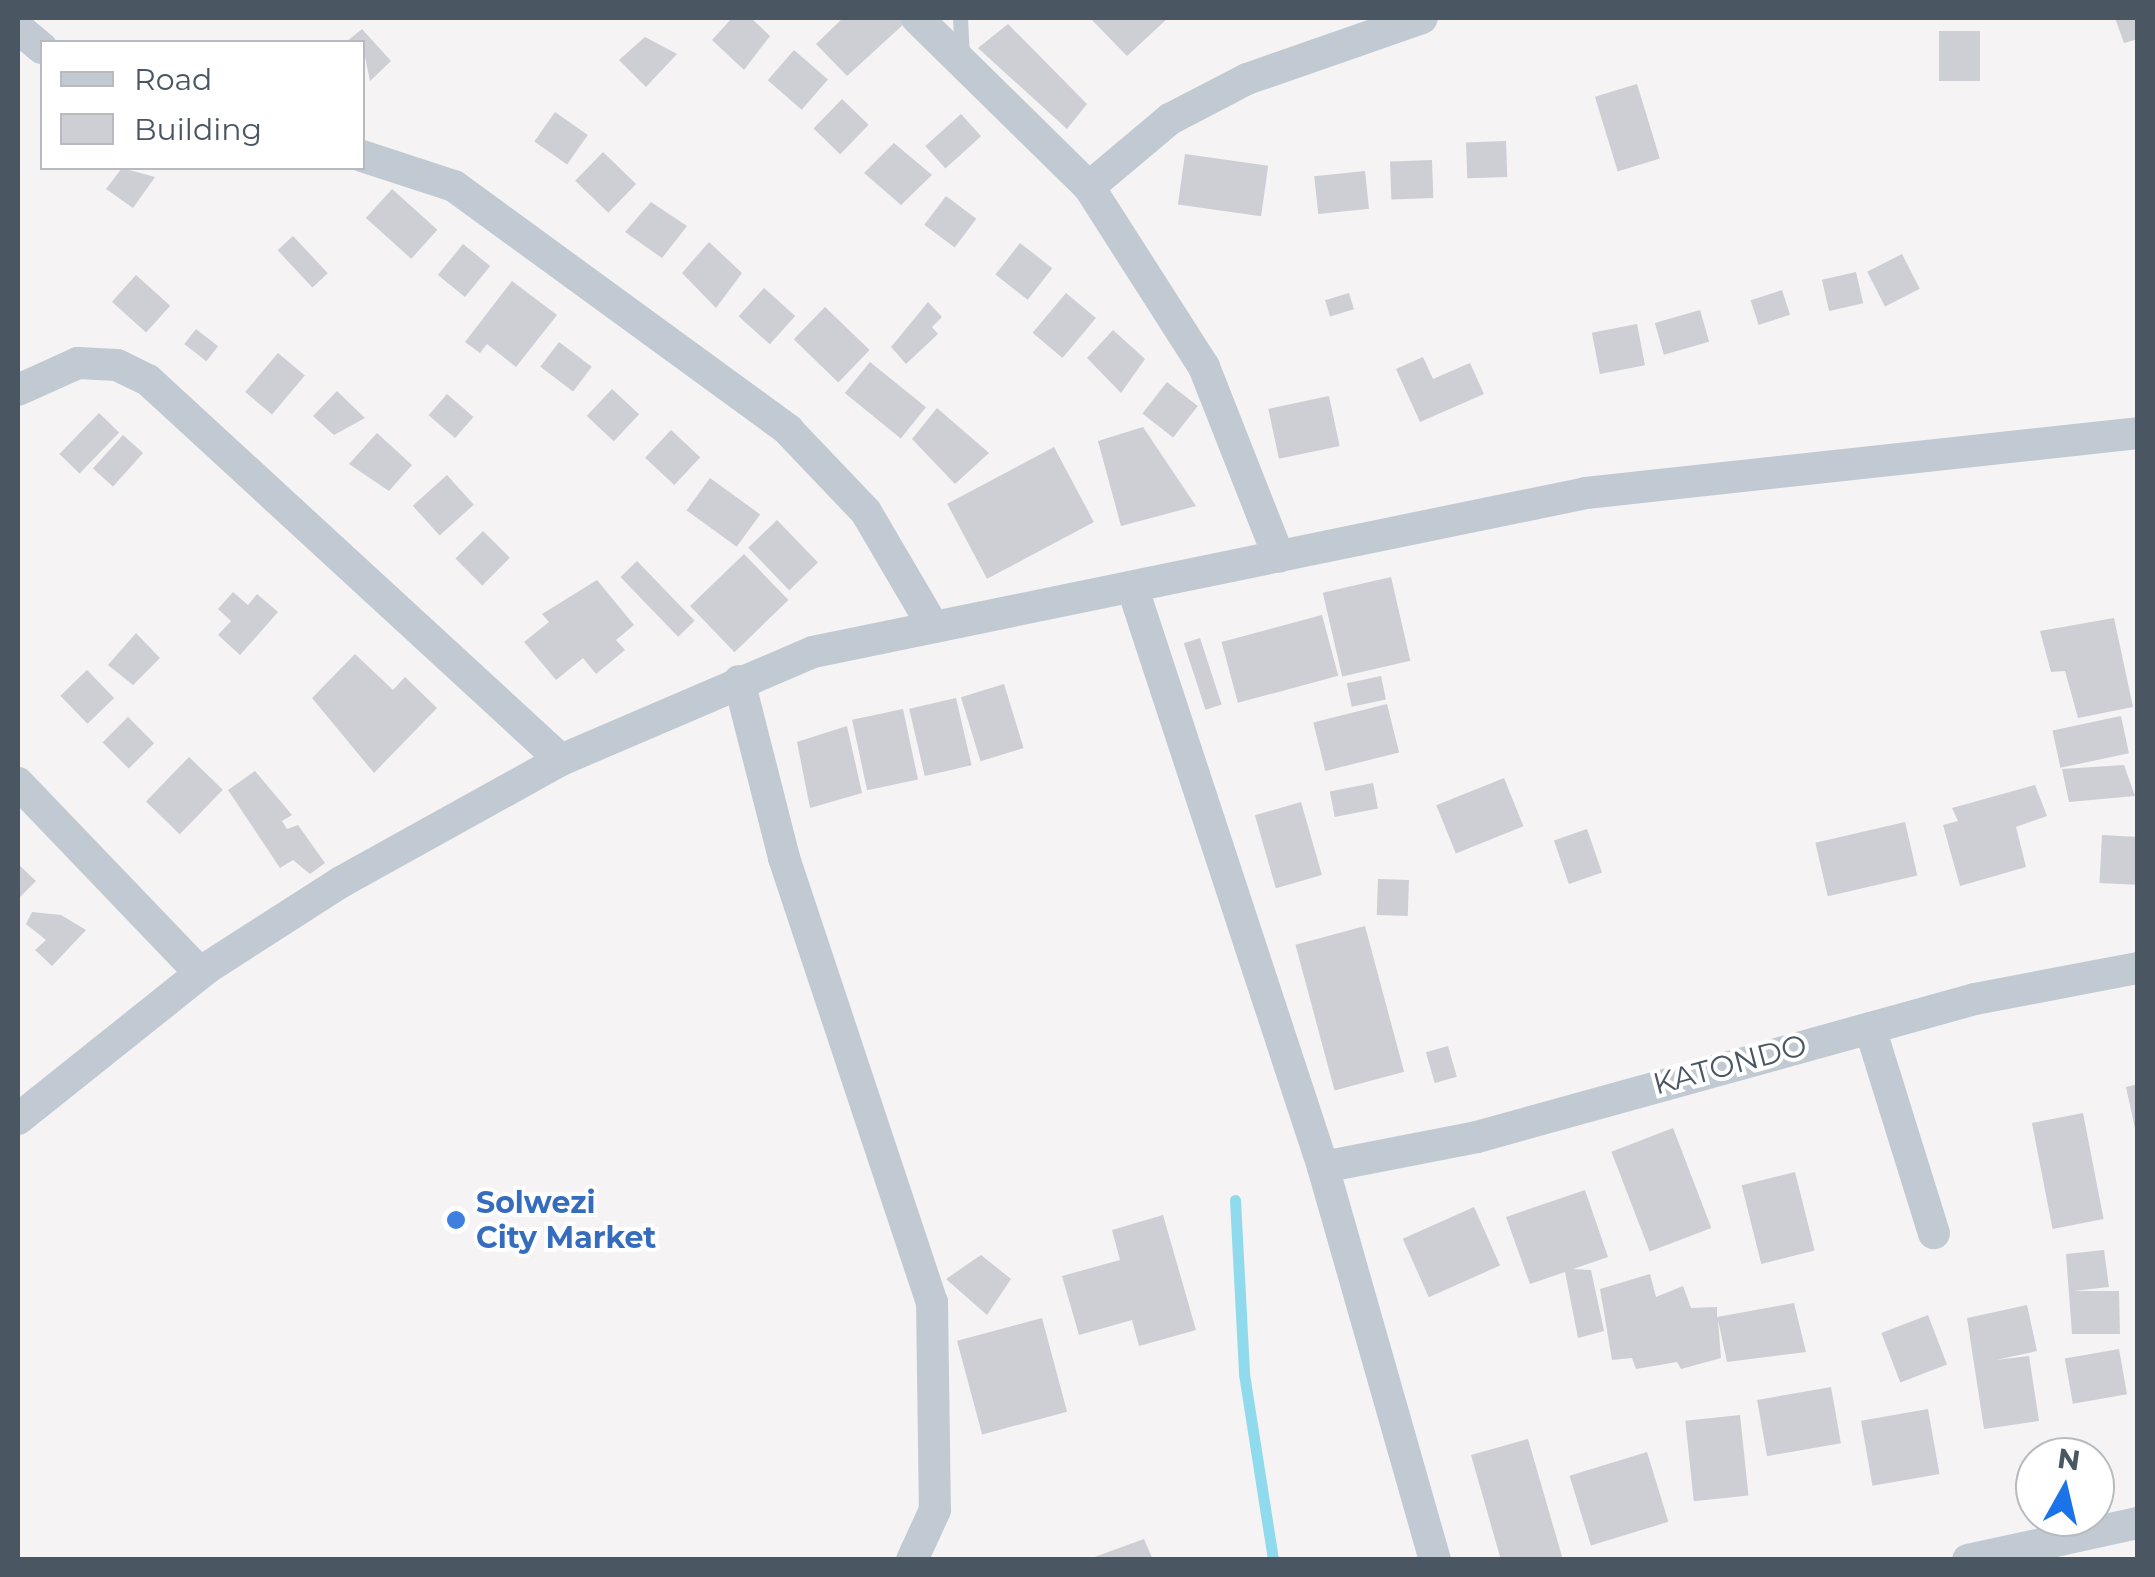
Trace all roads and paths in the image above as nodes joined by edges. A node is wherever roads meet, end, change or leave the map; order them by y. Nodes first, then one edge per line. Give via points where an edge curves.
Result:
1 (917, 18) edge
2 (960, 18) edge
3 (1422, 18) edge
4 (18, 28) edge
5 (40, 46) edge
6 (962, 61) junction
7 (365, 157) edge
8 (1089, 187) junction
9 (18, 390) edge
10 (2138, 433) edge
11 (1278, 556) junction
12 (1132, 589) junction
13 (933, 626) junction
14 (739, 681) junction
15 (562, 760) junction
16 (18, 783) edge
17 (2138, 968) edge
18 (200, 974) junction
19 (1870, 1028) junction
20 (18, 1119) edge
21 (1323, 1168) junction
22 (1934, 1234) dead end
23 (2138, 1523) edge
24 (912, 1560) edge
25 (1435, 1560) edge
26 (1968, 1560) edge

1 - 6 street
2 - 6 lane
3 - 8 street via 1246,79 1170,119
4 - 5 street
6 - 8 street
7 - 13 street via 454,186 788,430 866,512
8 - 11 street via 1204,367
9 - 15 street via 78,363 116,365 148,380
10 - 11 street via 1586,493
11 - 12 street
12 - 13 street
12 - 21 street
13 - 14 street via 813,652
14 - 15 street
14 - 24 street via 784,858 932,1302 935,1510
15 - 18 street via 341,882
16 - 18 street
17 - 19 street, KATONDO
18 - 20 street
19 - 21 street, KATONDO via 1477,1137
19 - 22 street
21 - 25 street
23 - 26 street

